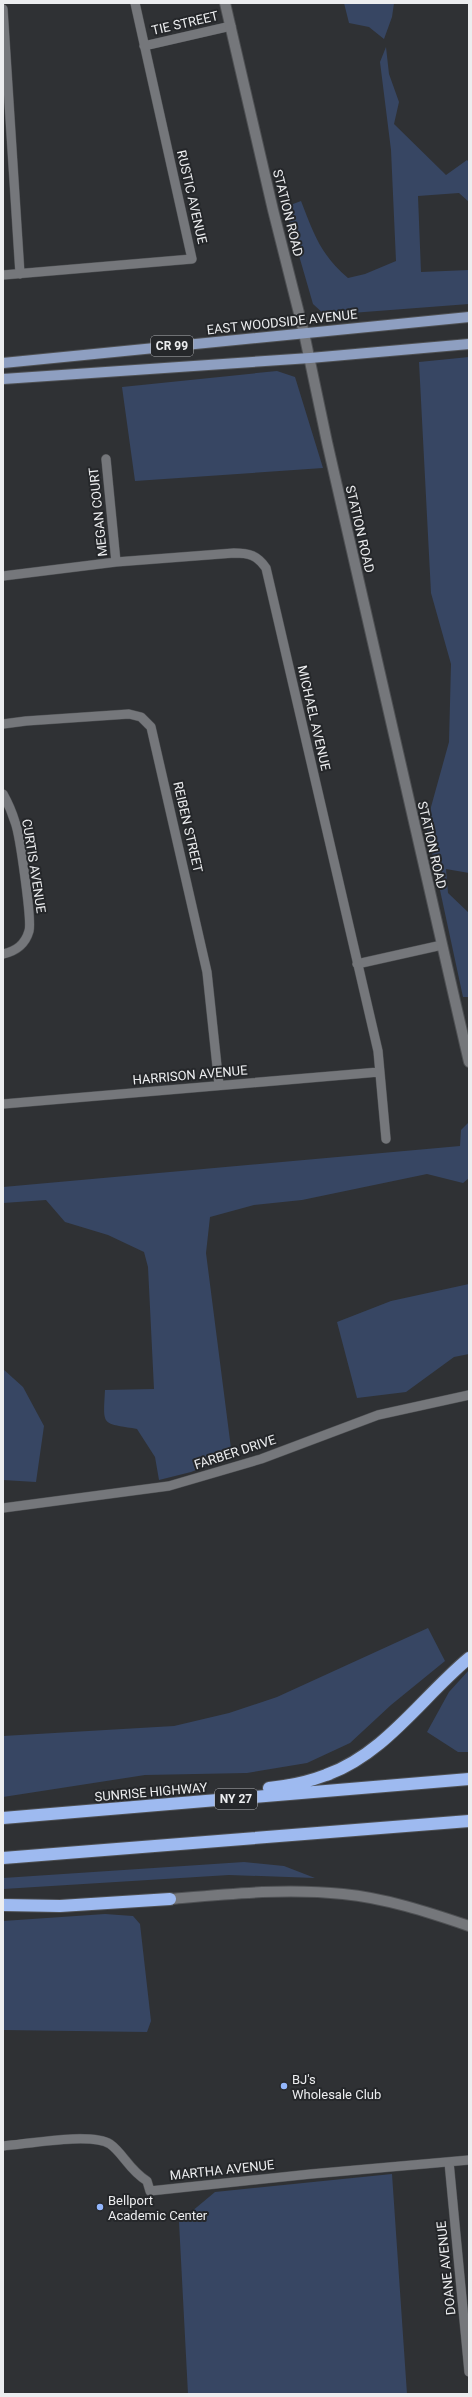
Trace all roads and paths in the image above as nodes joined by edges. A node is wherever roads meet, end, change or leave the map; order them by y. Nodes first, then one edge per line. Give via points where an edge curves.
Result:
1 (135, 3) edge
2 (225, 3) edge
3 (3, 9) edge
4 (231, 26) junction
5 (144, 46) junction
6 (20, 274) junction
7 (3, 275) edge
8 (469, 317) edge
9 (304, 333) junction
10 (469, 344) edge
11 (310, 358) junction
12 (3, 363) edge
13 (3, 379) edge
14 (106, 459) dead end
15 (116, 562) junction
16 (3, 576) edge
17 (3, 724) edge
18 (3, 794) edge
19 (442, 945) junction
20 (3, 954) edge
21 (356, 964) junction
22 (469, 1062) edge
23 (378, 1072) junction
24 (219, 1085) junction
25 (3, 1104) edge
26 (386, 1139) dead end
27 (469, 1395) edge
28 (3, 1508) edge
29 (469, 1658) edge
30 (469, 1779) edge
31 (194, 1802) junction
32 (3, 1818) edge
33 (469, 1820) edge
34 (3, 1858) edge
35 (170, 1899) joint
36 (3, 1905) edge
37 (469, 1926) edge
38 (3, 2146) edge
39 (469, 2160) edge
40 (449, 2162) junction
41 (469, 2372) edge

1 - 5 street, RUSTIC AVENUE
2 - 4 main road, STATION ROAD
3 - 6 street
4 - 5 street, TIE STREET
4 - 9 main road, STATION ROAD via 271,203
5 - 6 street, RUSTIC AVENUE via 192,259
6 - 7 street, RUSTIC AVENUE
8 - 9 main road, EAST WOODSIDE AVENUE / CR 99
9 - 11 main road, STATION ROAD
9 - 12 main road, EAST WOODSIDE AVENUE / CR 99
10 - 11 main road, CR 99
11 - 13 main road, CR 99
11 - 19 main road, STATION ROAD via 328,450
14 - 15 street, MEGAN COURT
15 - 16 street, MICHAEL AVENUE
15 - 21 street, MICHAEL AVENUE via 249,553 260,558 266,568
17 - 24 street, REIBEN STREET via 129,714 141,716 151,727 207,972
18 - 20 street, CURTIS AVENUE via 16,823 30,930 23,944 14,951
19 - 21 street
19 - 22 main road, STATION ROAD
21 - 23 street, MICHAEL AVENUE via 378,1051
23 - 24 street, HARRISON AVENUE
23 - 26 street, MICHAEL AVENUE
24 - 25 street, HARRISON AVENUE
27 - 28 street, FARBER DRIVE via 378,1415 260,1460 169,1486
29 - 31 highway via 388,1736 341,1769 299,1783 234,1791
30 - 31 highway, SUNRISE HIGHWAY / NY 27
31 - 32 highway, SUNRISE HIGHWAY / NY 27
33 - 34 highway
35 - 36 highway via 60,1906
35 - 37 main road via 272,1891 361,1896
38 - 40 street, MARTHA AVENUE via 95,2139 111,2145 135,2174 147,2181 150,2191
39 - 40 street, MARTHA AVENUE
40 - 41 street, DOANE AVENUE

